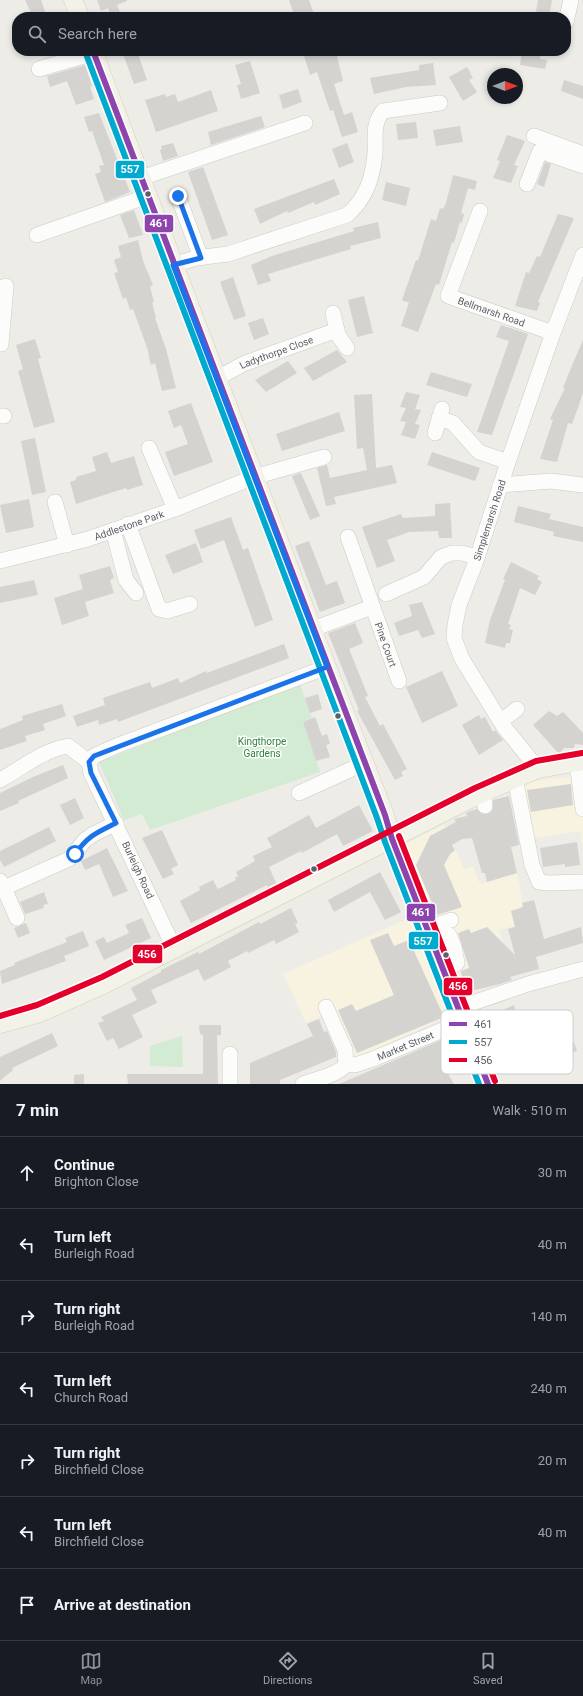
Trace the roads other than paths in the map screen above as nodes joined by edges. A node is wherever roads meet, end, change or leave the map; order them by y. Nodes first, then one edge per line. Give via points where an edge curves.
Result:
1 (73, 0) edge
2 (571, 0) edge
3 (78, 12) edge
4 (568, 12) edge
5 (81, 56) edge
6 (95, 56) edge
7 (39, 70) dead end
8 (440, 103) dead end
9 (305, 122) dead end
10 (534, 136) dead end
11 (583, 154) edge
12 (583, 166) edge
13 (141, 178) junction
14 (527, 184) dead end
15 (148, 196) junction
16 (178, 196) dead end
17 (480, 211) dead end
18 (37, 235) dead end
19 (583, 255) edge
20 (201, 258) junction
21 (173, 265) junction
22 (0, 288) edge
23 (333, 314) dead end
24 (337, 330) junction
25 (553, 333) junction
26 (1, 344) dead end
27 (347, 348) dead end
28 (218, 378) junction
29 (434, 433) dead end
30 (149, 448) dead end
31 (324, 457) dead end
32 (508, 462) junction
33 (254, 477) junction
34 (500, 485) junction
35 (583, 485) edge
36 (55, 502) dead end
37 (175, 509) junction
38 (128, 524) junction
39 (113, 530) junction
40 (348, 538) dead end
41 (67, 545) junction
42 (477, 557) junction
43 (0, 561) edge
44 (136, 593) dead end
45 (386, 594) dead end
46 (190, 604) dead end
47 (372, 608) junction
48 (313, 629) junction
49 (327, 667) junction
50 (399, 681) dead end
51 (517, 709) dead end
52 (501, 721) junction
53 (89, 762) junction
54 (580, 762) edge
55 (365, 763) junction
56 (538, 769) junction
57 (515, 778) junction
58 (0, 780) edge
59 (299, 793) dead end
60 (583, 809) edge
61 (116, 823) junction
62 (392, 839) junction
63 (583, 882) edge
64 (2, 885) edge
65 (17, 918) dead end
66 (451, 920) dead end
67 (430, 934) junction
68 (175, 950) junction
69 (583, 969) edge
70 (326, 1007) dead end
71 (459, 1010) edge
72 (470, 1010) edge
73 (0, 1024) edge
74 (441, 1024) edge
75 (230, 1054) dead end
76 (346, 1064) junction
77 (484, 1074) edge
78 (230, 1084) edge
79 (303, 1084) edge
80 (488, 1084) edge

1 - 3 main road
2 - 4 street
5 - 7 street
6 - 13 main road
8 - 20 street via 383,112 374,131 375,153 367,190 358,205 347,214 228,254
9 - 13 street
10 - 11 street
12 - 14 street via 540,151
13 - 15 main road
15 - 18 street
15 - 21 main road
16 - 20 street
17 - 25 street, Bellmarsh Road via 448,296
19 - 25 street, Simplemarsh Road
20 - 21 street
21 - 28 main road
22 - 26 street via 6,286
23 - 24 street
24 - 27 street
24 - 28 street, Ladythorpe Close via 243,364
25 - 32 street, Simplemarsh Road
28 - 33 main road
29 - 32 street via 441,413 479,452
30 - 37 street
31 - 33 street, Addlestone Park
32 - 34 street, Simplemarsh Road
33 - 37 street, Addlestone Park
33 - 48 main road
34 - 35 street via 552,481
34 - 42 street, Simplemarsh Road
36 - 41 street
37 - 38 street, Addlestone Park
38 - 39 street, Addlestone Park
38 - 46 street via 159,609 167,611
39 - 41 street, Addlestone Park
39 - 44 street via 126,580
40 - 47 street, Pine Court
41 - 43 street, Addlestone Park
42 - 45 street via 462,552 442,557 424,576
42 - 52 street, Simplemarsh Road via 459,605 454,638 462,659
47 - 48 street
47 - 50 street, Pine Court
48 - 49 main road
49 - 53 street via 116,746 94,756
49 - 55 main road
51 - 52 street
52 - 56 street, Simplemarsh Road
53 - 58 street via 68,746 50,750
53 - 61 street, Burleigh Road via 91,773
54 - 56 main road
54 - 60 street
55 - 59 street
55 - 62 main road
56 - 57 main road
57 - 62 main road via 484,800
57 - 63 street via 532,864 539,882
61 - 64 street via 85,840 69,859
61 - 68 street, Burleigh Road
62 - 67 main road
62 - 68 main road
64 - 65 street
66 - 67 street
67 - 71 main road
68 - 73 main road via 51,1008
69 - 72 street, Market Street via 528,984
70 - 76 street via 345,1050
74 - 76 street, Market Street via 373,1059 356,1065
75 - 78 street
76 - 79 street, Market Street via 342,1069
77 - 80 main road

